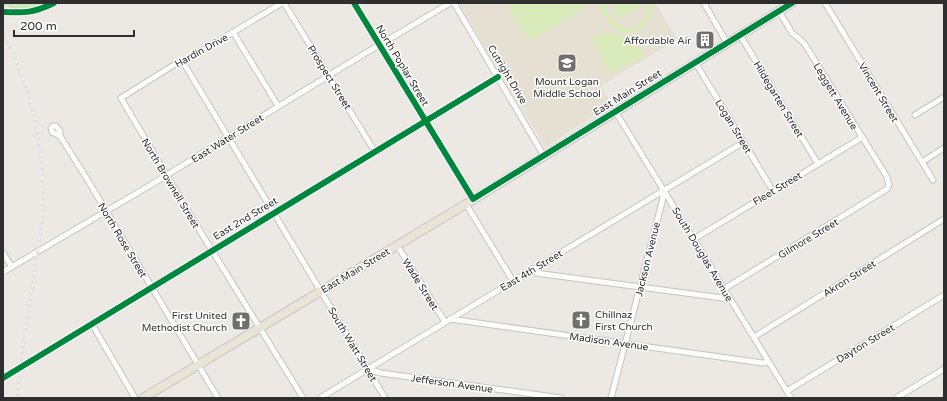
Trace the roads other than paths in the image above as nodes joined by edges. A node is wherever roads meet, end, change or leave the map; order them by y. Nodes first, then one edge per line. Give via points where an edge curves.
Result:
1 (283, 3) edge
2 (354, 3) edge
3 (450, 3) edge
4 (454, 3) edge
5 (704, 3) edge
6 (792, 3) edge
7 (825, 3) edge
8 (779, 11) junction
9 (233, 32) junction
10 (740, 35) junction
11 (727, 43) junction
12 (379, 45) junction
13 (183, 62) junction
14 (695, 62) junction
15 (328, 76) junction
16 (498, 77) junction
17 (944, 97) edge
18 (121, 98) joint
19 (278, 106) junction
20 (615, 111) junction
21 (915, 115) dead end
22 (425, 122) junction
23 (60, 136) dead end
24 (228, 137) junction
25 (861, 138) junction
26 (744, 142) junction
27 (944, 148) edge
28 (375, 152) junction
29 (544, 156) junction
30 (922, 162) junction
31 (818, 164) junction
32 (166, 174) junction
33 (933, 180) dead end
34 (889, 185) joint
35 (664, 190) junction
36 (773, 191) junction
37 (469, 201) junction
38 (106, 211) junction
39 (274, 213) junction
40 (944, 219) edge
41 (694, 239) junction
42 (397, 245) junction
43 (212, 250) junction
44 (3, 252) edge
45 (12, 267) junction
46 (532, 269) junction
47 (3, 272) edge
48 (513, 281) junction
49 (151, 287) junction
50 (640, 287) junction
51 (724, 289) junction
52 (321, 291) junction
53 (944, 295) edge
54 (730, 299) junction
55 (450, 319) junction
56 (445, 322) junction
57 (92, 324) junction
58 (259, 328) junction
59 (754, 336) junction
60 (626, 344) junction
61 (768, 362) junction
62 (198, 365) junction
63 (368, 369) junction
64 (944, 369) edge
65 (3, 378) edge
66 (787, 391) junction
67 (135, 398) edge
68 (143, 398) edge
69 (218, 398) edge
70 (303, 398) edge
71 (320, 398) edge
72 (385, 398) edge
73 (561, 398) edge
74 (611, 398) edge
75 (791, 398) edge
76 (896, 398) edge

1 - 9 street, Hardin Drive
1 - 15 street, Prospect Street
2 - 12 street, North Poplar Street
3 - 12 street, East Water Street
4 - 16 street, Cutright Drive
5 - 11 street
6 - 8 main road, East Main Street
7 - 30 street, Vincent Street
8 - 10 main road, East Main Street
8 - 25 street, Leggett Avenue via 792,33 806,46
9 - 13 street, Hardin Drive
9 - 19 street
10 - 11 main road, East Main Street
10 - 31 street, Hildegarten Street
11 - 14 main road, East Main Street
12 - 15 street, East Water Street
12 - 22 street, North Poplar Street
13 - 18 street, Hardin Drive via 177,63
13 - 24 street, South Watt Street
14 - 20 main road, East Main Street
14 - 26 street, Logan Street
15 - 19 street, East Water Street
15 - 28 street, Prospect Street
16 - 22 street, East 2nd Street
16 - 29 street, Cutright Drive
17 - 21 street
18 - 32 street, North Brownell Street
19 - 24 street, East Water Street
20 - 29 main road, East Main Street
20 - 35 street, South Douglas Avenue
22 - 28 street, East 2nd Street
22 - 37 street, North Poplar Street
23 - 38 street, North Rose Street
24 - 32 street, East Water Street
24 - 39 street, South Watt Street
25 - 31 street, Fleet Street
25 - 34 street, Leggett Avenue via 887,177
26 - 35 street, East 4th Street
26 - 36 street, Logan Street
27 - 30 street
28 - 39 street, East 2nd Street
29 - 37 main road, East Main Street
30 - 33 street, Vincent Street
31 - 36 street, Fleet Street
32 - 38 street, East Water Street
32 - 43 street, North Brownell Street
34 - 51 street, Gilmore Street via 887,189
35 - 41 street, South Douglas Avenue
35 - 46 street, East 4th Street
35 - 50 street, Jackson Avenue
36 - 41 street, Fleet Street
37 - 42 main road, East Main Street
37 - 48 street, North Poplar Street
38 - 45 street, East Water Street
38 - 49 street, North Rose Street
39 - 43 street, East 2nd Street
39 - 52 street, South Watt Street
40 - 59 street, Akron Street
41 - 51 street, South Douglas Avenue
42 - 52 main road, East Main Street
42 - 56 street, Wade Street
43 - 49 street, East 2nd Street
43 - 58 street, North Brownell Street
44 - 45 street
45 - 47 street, East Water Street
46 - 48 street, East 4th Street
46 - 50 street via 543,274
48 - 55 street, East 4th Street
49 - 57 street, East 2nd Street
49 - 62 street, North Rose Street
50 - 54 street
50 - 60 street, Jackson Avenue
51 - 54 street, South Douglas Avenue
52 - 58 main road, East Main Street
52 - 63 street, South Watt Street
53 - 66 street, Dayton Street
54 - 59 street, South Douglas Avenue
55 - 56 street, East 4th Street
55 - 60 street, Madison Avenue
56 - 63 street, East 4th Street
57 - 65 street, East 2nd Street
57 - 67 street
58 - 62 main road, East Main Street
58 - 70 street, North Brownell Street
59 - 61 street, South Douglas Avenue
60 - 61 street, Madison Avenue
60 - 74 street, Jackson Avenue
61 - 66 street, South Douglas Avenue
62 - 68 main road, East Main Street
62 - 69 street, North Rose Street
63 - 71 street, East 4th Street
63 - 72 street, South Watt Street
63 - 73 street, Jefferson Avenue via 381,373
64 - 76 street
66 - 75 street, South Douglas Avenue

